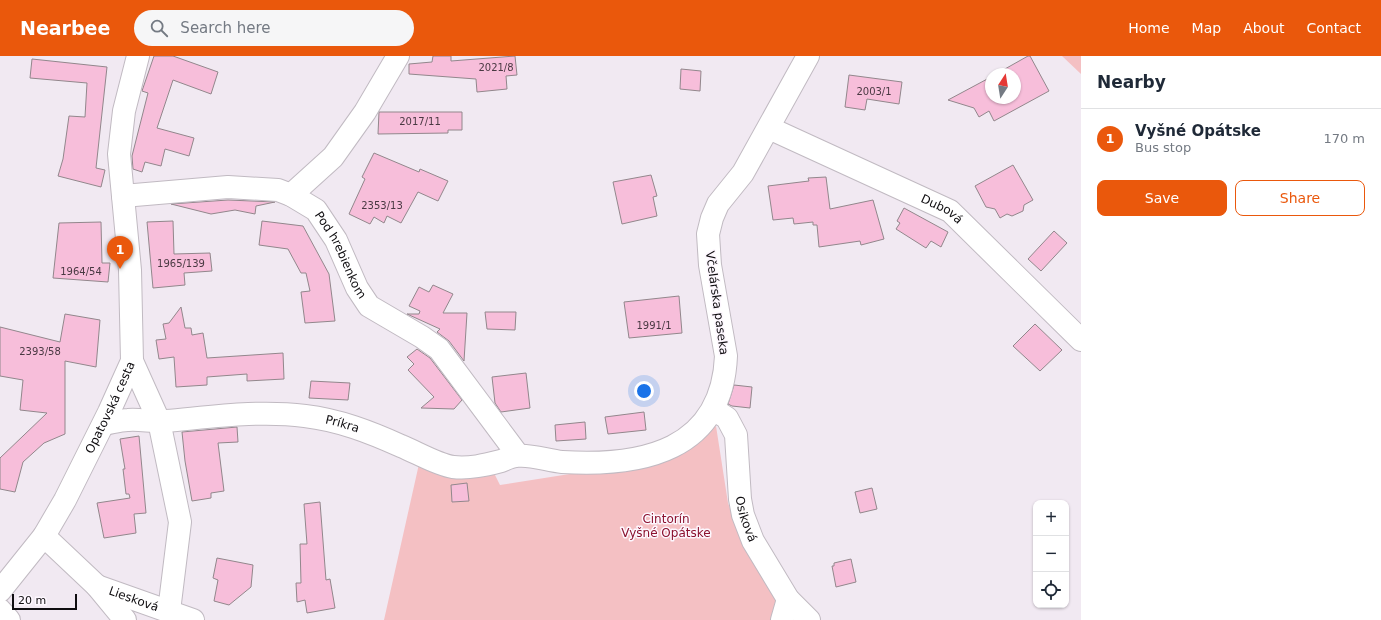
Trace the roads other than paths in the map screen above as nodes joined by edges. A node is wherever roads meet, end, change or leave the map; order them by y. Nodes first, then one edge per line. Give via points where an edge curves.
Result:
1 (138, 56) edge
2 (398, 56) edge
3 (808, 56) edge
4 (769, 128) junction
5 (291, 195) junction
6 (123, 196) junction
7 (1081, 340) edge
8 (132, 361) junction
9 (713, 409) junction
10 (159, 421) junction
11 (104, 424) junction
12 (518, 456) junction
13 (44, 536) junction
14 (97, 586) junction
15 (0, 591) edge
16 (788, 599) junction
17 (0, 610) edge
18 (169, 612) junction
19 (9, 620) edge
20 (125, 620) edge
21 (193, 620) edge
22 (782, 620) edge
23 (809, 620) edge

1 - 6 street, Opatovská cesta via 123,118 120,154
2 - 5 street via 365,112 333,157
3 - 4 street, Včelárska paseka
4 - 7 street, Dubová via 950,211
4 - 9 street, Včelárska paseka via 743,173 718,204 708,234 710,264 726,356 722,382
5 - 6 street, Pod hrebienkom via 278,190 228,187
5 - 12 street, Pod hrebienkom via 316,210 336,240 357,288 369,306 439,349
6 - 8 street, Opatovská cesta via 130,270
8 - 10 street
8 - 11 street, Opatovská cesta
9 - 12 street, Včelárska paseka via 695,434 653,454 597,462 561,462
9 - 16 street, Osiková via 726,418 736,435 743,515 753,541
10 - 11 street, Príkra via 128,420
10 - 12 street, Príkra via 254,414 303,415 352,426 451,467 484,465
10 - 18 street via 180,522
11 - 13 street, Opatovská cesta
13 - 14 street
13 - 15 street, Opatovská cesta
14 - 18 street, Liesková
14 - 20 street
16 - 22 street
16 - 23 street, Osiková
17 - 19 street
18 - 21 street, Liesková

